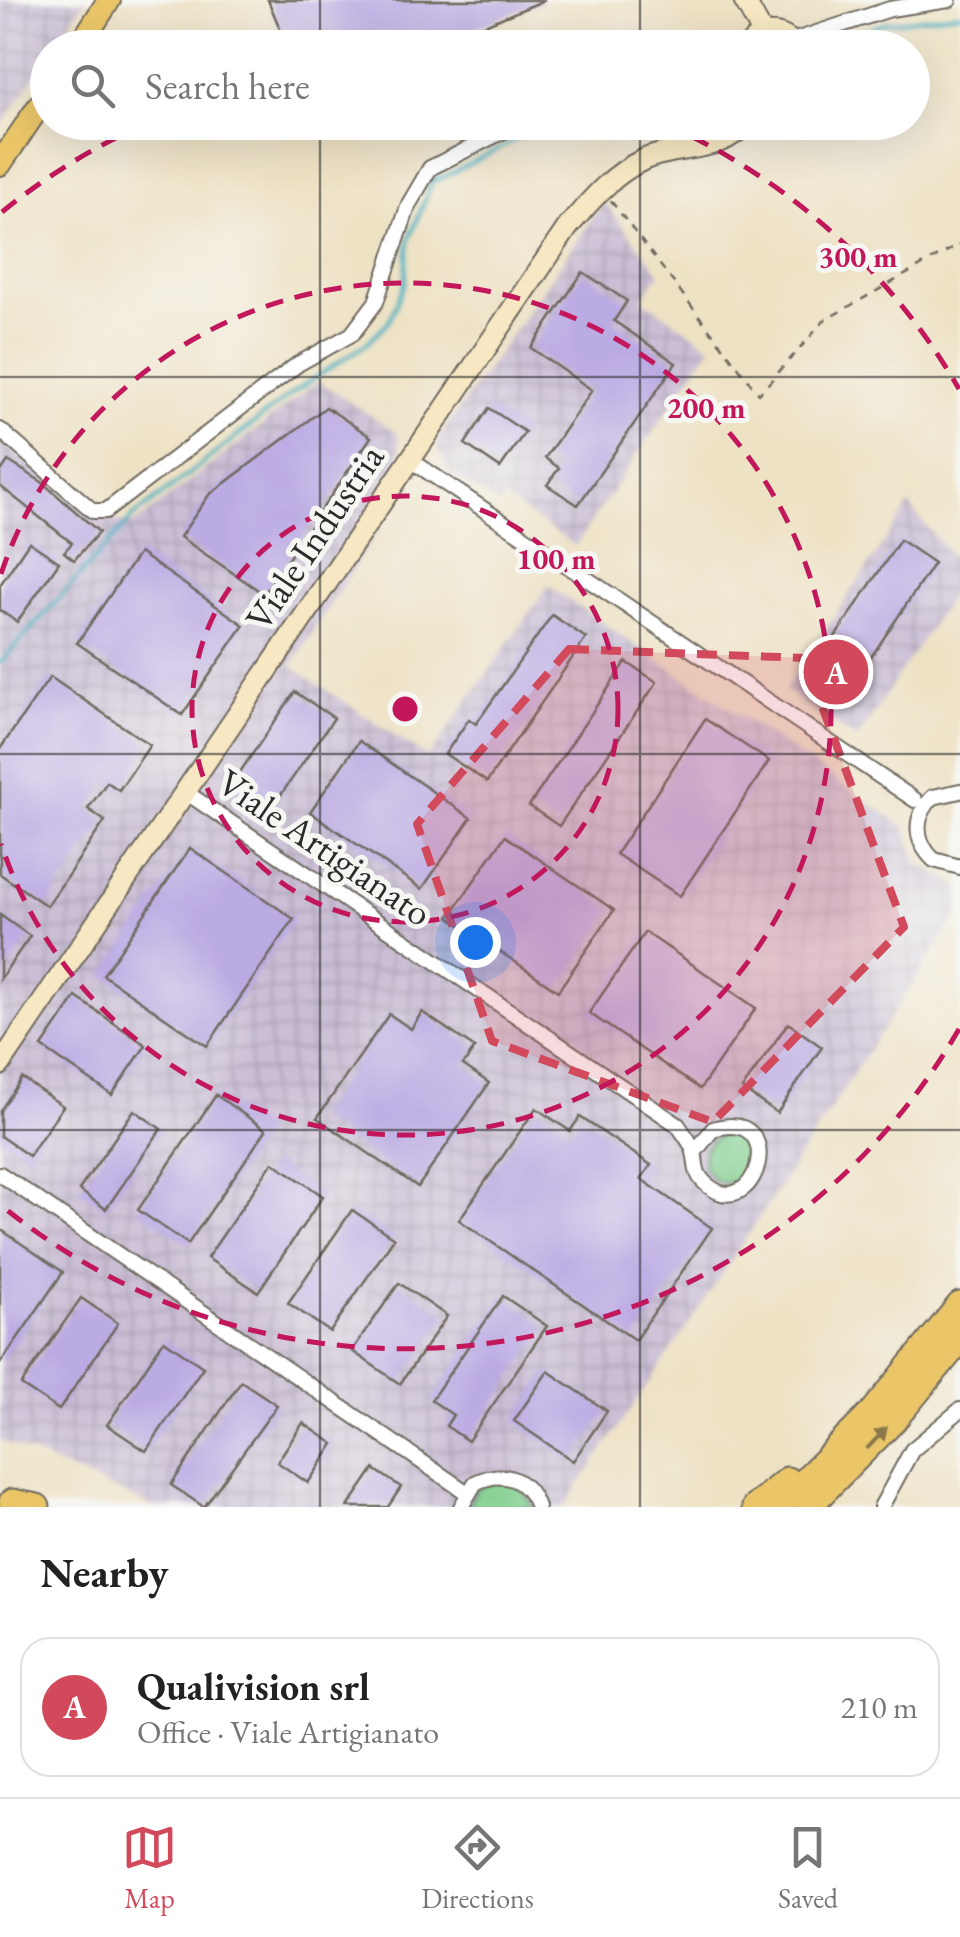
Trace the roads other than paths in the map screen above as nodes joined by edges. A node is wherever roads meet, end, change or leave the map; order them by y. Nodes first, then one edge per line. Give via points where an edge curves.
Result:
1 (109, 0) edge
2 (744, 0) edge
3 (949, 0) edge
4 (90, 30) edge
5 (753, 30) edge
6 (835, 30) edge
7 (30, 120) edge
8 (486, 140) edge
9 (726, 140) edge
10 (0, 164) edge
11 (0, 430) edge
12 (410, 458) junction
13 (960, 790) edge
14 (184, 792) junction
15 (918, 807) junction
16 (960, 867) edge
17 (0, 1065) edge
18 (678, 1125) junction
19 (713, 1129) junction
20 (694, 1153) junction
21 (0, 1174) edge
22 (960, 1305) edge
23 (960, 1340) edge
24 (912, 1366) junction
25 (960, 1410) edge
26 (464, 1500) edge
27 (537, 1507) edge
28 (754, 1507) edge
29 (778, 1507) edge
30 (808, 1507) edge
31 (881, 1507) edge

1 - 4 main road
2 - 5 street
3 - 6 street via 890,9
7 - 10 main road
8 - 11 street via 430,168 408,204 376,302 352,334 298,364 106,511 93,511
9 - 12 street, Viale Industria via 646,159 601,188 544,258
12 - 14 street, Viale Industria
12 - 15 street
13 - 15 street
14 - 17 street, Viale Industria
14 - 18 street, Viale Artigianato
15 - 16 street via 924,851 945,866
18 - 19 street
18 - 20 street
19 - 20 street
19 - 20 street via 735,1126 753,1138 760,1158 754,1179 736,1190 714,1189 698,1174
21 - 26 street
22 - 24 highway
30 -> 23 highway
24 - 28 highway
24 - 29 highway
25 - 31 street via 912,1450
26 - 27 street via 487,1477 512,1478 532,1493

